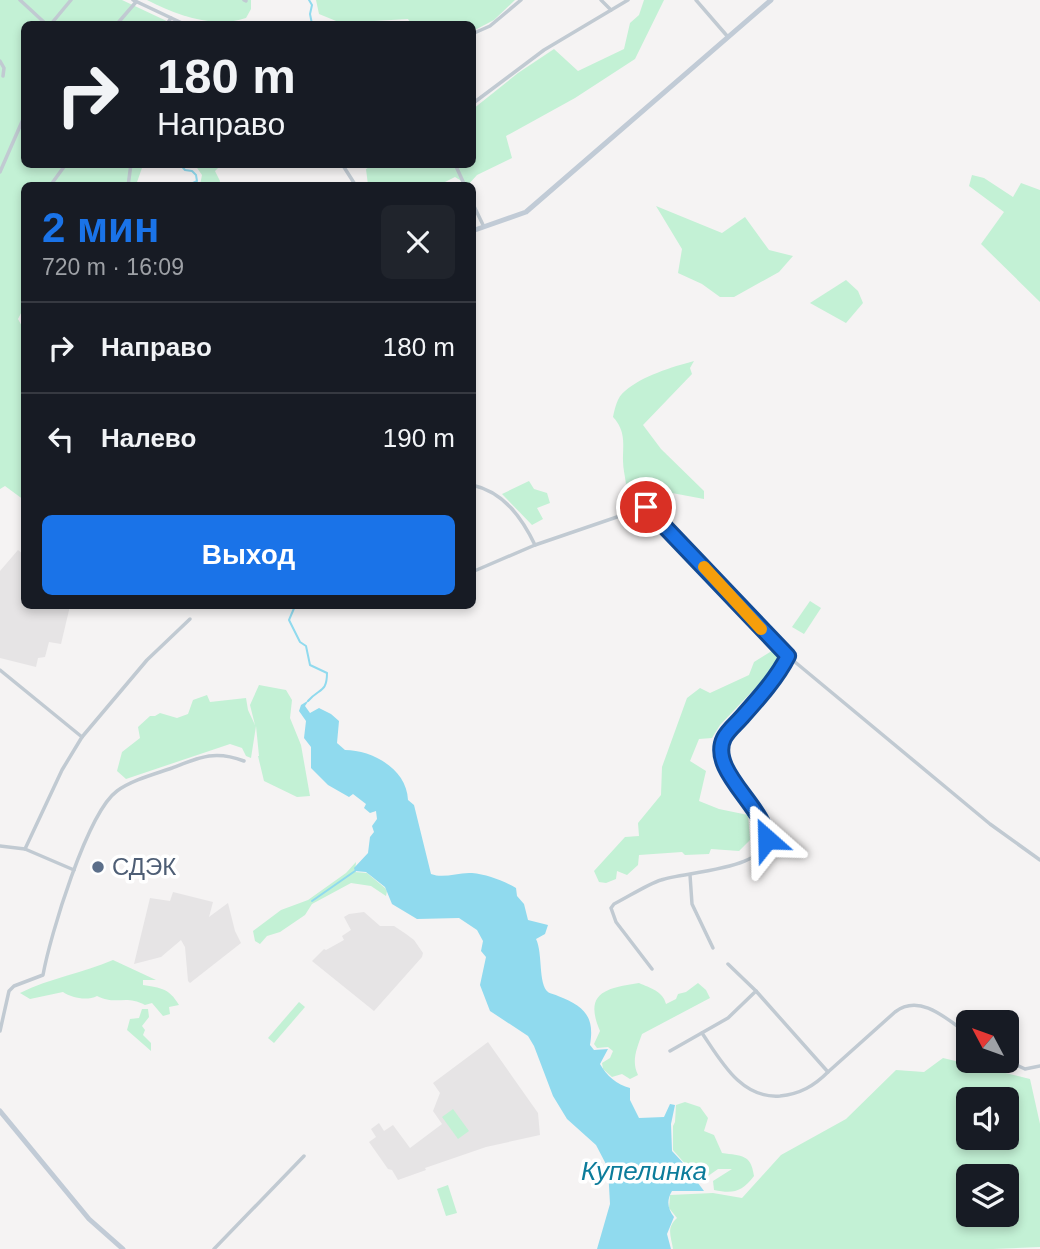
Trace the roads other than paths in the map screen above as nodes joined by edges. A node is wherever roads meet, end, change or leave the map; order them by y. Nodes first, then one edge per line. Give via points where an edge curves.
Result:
1 (20, 0) edge
2 (71, 0) edge
3 (521, 0) edge
4 (601, 0) edge
5 (628, 0) edge
6 (696, 0) edge
7 (134, 1) edge
8 (768, 1) edge
9 (611, 10) junction
10 (171, 18) junction
11 (43, 21) edge
12 (54, 21) edge
13 (119, 21) edge
14 (169, 21) edge
15 (178, 21) edge
16 (476, 32) edge
17 (728, 37) junction
18 (0, 61) edge
19 (3, 76) dead end
20 (476, 101) edge
21 (21, 124) edge
22 (63, 168) edge
23 (0, 172) edge
24 (52, 182) edge
25 (476, 210) edge
26 (484, 227) junction
27 (476, 230) edge
28 (476, 486) edge
29 (535, 545) junction
30 (476, 570) edge
31 (190, 619) dead end
32 (788, 656) junction
33 (0, 670) edge
34 (82, 737) junction
35 (244, 761) dead end
36 (0, 845) edge
37 (25, 849) junction
38 (1040, 860) edge
39 (74, 871) junction
40 (690, 875) junction
41 (713, 948) dead end
42 (728, 964) dead end
43 (652, 969) dead end
44 (756, 991) junction
45 (956, 1026) edge
46 (0, 1031) edge
47 (702, 1033) junction
48 (670, 1051) dead end
49 (1019, 1066) edge
50 (1040, 1066) edge
51 (828, 1072) junction
52 (0, 1111) edge
53 (304, 1156) dead end
54 (123, 1249) edge
55 (215, 1249) edge

1 - 11 street
2 - 12 street
3 - 16 street
4 - 9 street
5 - 9 street
6 - 17 street
7 - 10 street
7 - 13 street
8 - 17 street
9 - 20 street via 544,50
10 - 14 street
10 - 15 street
17 - 26 street via 526,212
18 - 19 street
21 - 23 street
22 - 24 street
25 - 26 street
26 - 27 street
28 - 29 street via 491,492 522,518
29 - 30 street
29 - 32 street via 646,507
31 - 34 street via 146,660
32 - 38 street
32 - 40 street via 721,747 727,769 765,827 765,845 750,860
33 - 34 street
34 - 37 street
35 - 39 street via 216,753 117,790 104,804
36 - 37 street
37 - 39 street
39 - 46 street via 43,975 9,991
40 - 41 street via 692,904
40 - 43 street via 660,880 611,908 616,922
42 - 44 street
44 - 47 street via 728,1018
44 - 51 street
45 - 51 street via 932,1009 907,1005
47 - 48 street
47 - 51 street via 726,1068 759,1095 804,1090
49 - 50 street
52 - 54 street via 89,1219
53 - 55 street

